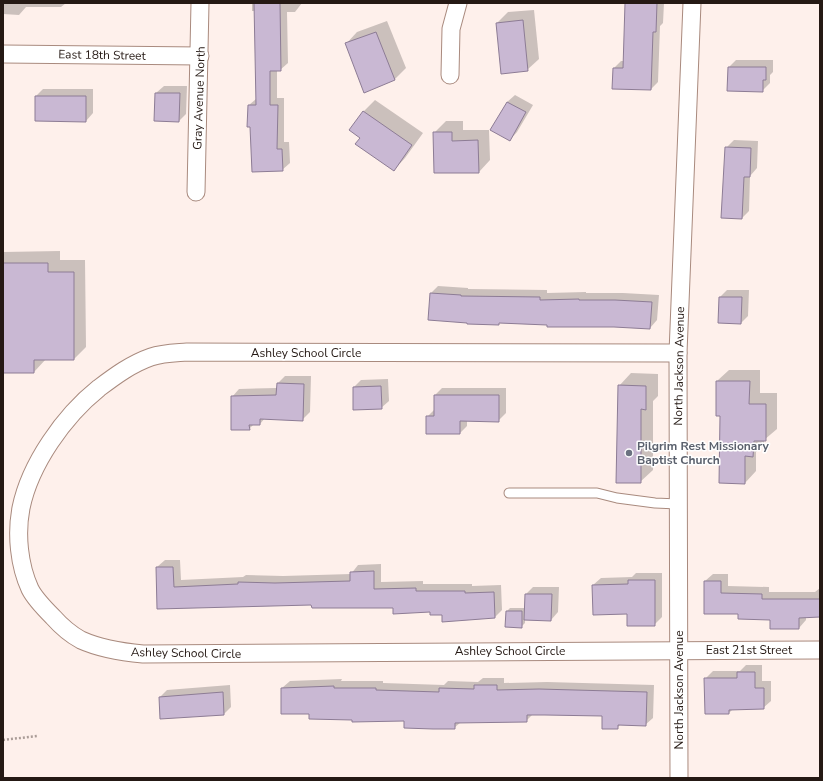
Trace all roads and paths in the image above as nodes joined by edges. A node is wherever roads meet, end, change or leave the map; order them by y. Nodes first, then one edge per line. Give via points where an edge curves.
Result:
1 (200, 3) edge
2 (458, 3) edge
3 (692, 3) edge
4 (3, 54) edge
5 (200, 56) junction
6 (450, 75) dead end
7 (196, 192) dead end
8 (678, 353) junction
9 (509, 493) dead end
10 (678, 504) junction
11 (678, 650) junction
12 (820, 650) edge
13 (37, 736) dead end
14 (3, 740) edge
15 (679, 778) edge

1 - 5 street, Gray Avenue North
2 - 6 street via 451,29
3 - 8 street, North Jackson Avenue
4 - 5 street, East 18th Street
5 - 7 street, Gray Avenue North
8 - 10 street, North Jackson Avenue
8 - 11 street, Ashley School Circle via 162,354 128,367 95,392 56,433 26,491 21,508 19,544 30,589 66,631 81,640 121,652 258,654
9 - 10 lane via 597,493 617,498
10 - 11 street, North Jackson Avenue
11 - 12 street, East 21st Street
11 - 15 street, North Jackson Avenue
13 - 14 path

